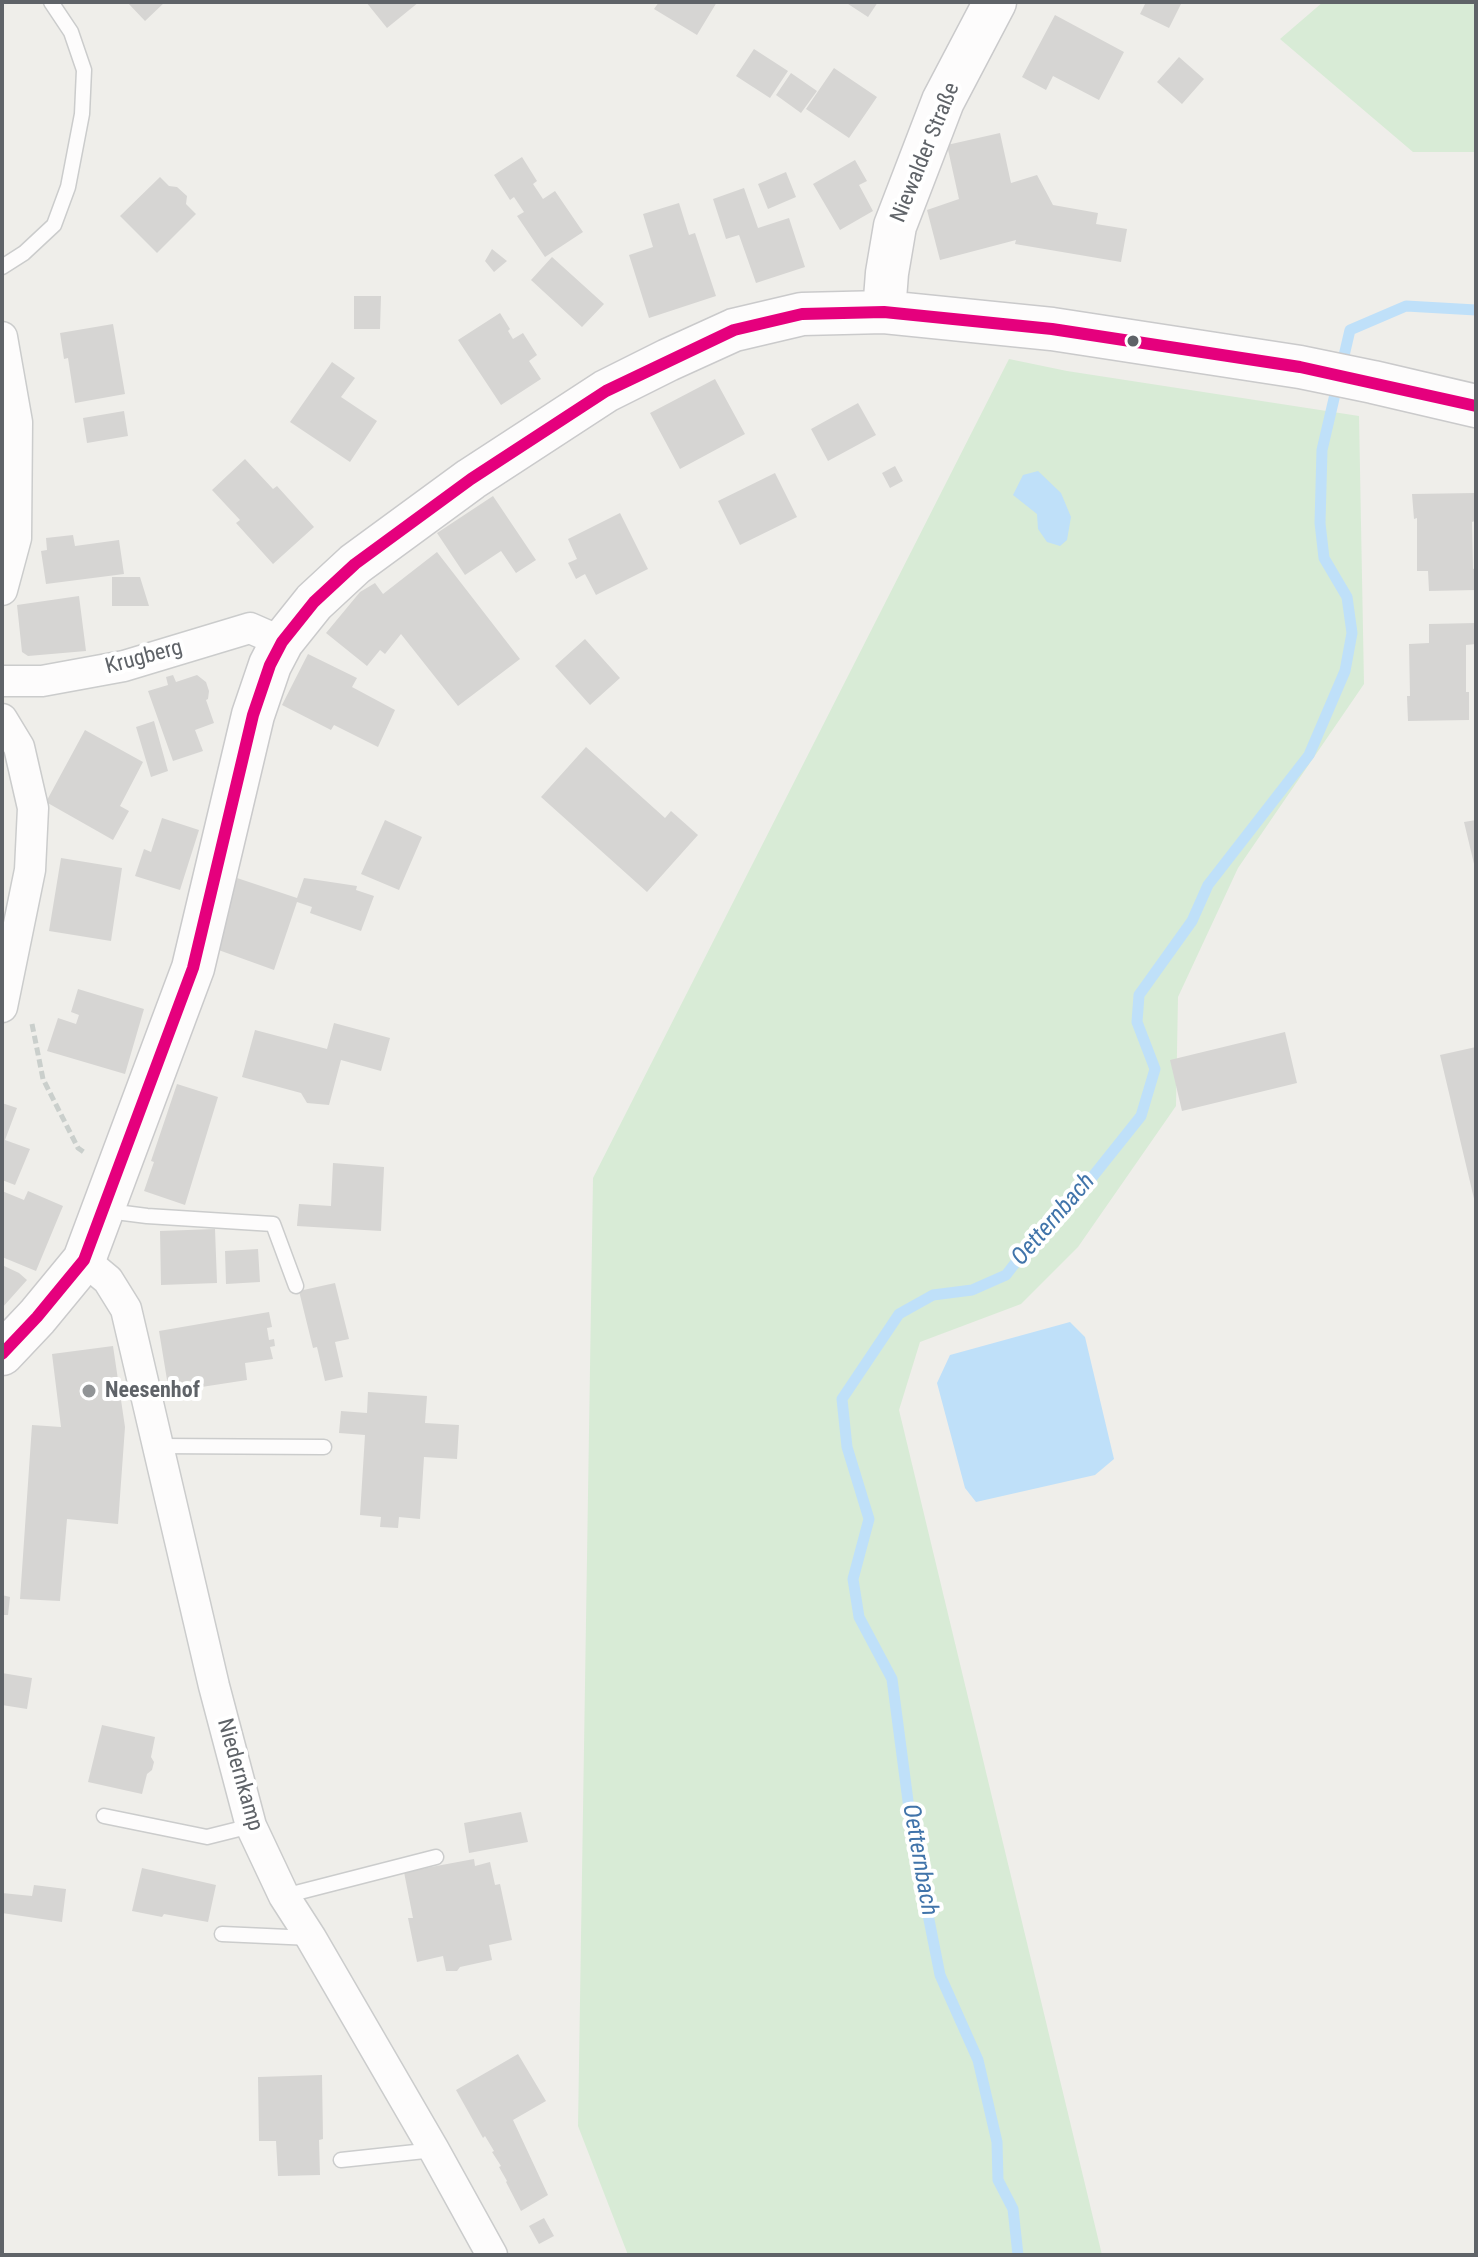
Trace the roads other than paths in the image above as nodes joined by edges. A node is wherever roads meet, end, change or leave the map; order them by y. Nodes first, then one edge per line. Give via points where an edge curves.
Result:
1 (51, 2) edge
2 (995, 2) edge
3 (2, 267) edge
4 (884, 312) junction
5 (2, 337) edge
6 (1476, 406) edge
7 (2, 590) edge
8 (282, 642) junction
9 (2, 681) edge
10 (2, 719) edge
11 (2, 1007) edge
12 (104, 1210) junction
13 (84, 1260) junction
14 (296, 1286) dead end
15 (2, 1354) edge
16 (158, 1446) junction
17 (324, 1447) dead end
18 (104, 1816) dead end
19 (251, 1826) junction
20 (436, 1857) dead end
21 (284, 1896) junction
22 (222, 1934) dead end
23 (311, 1938) junction
24 (434, 2150) junction
25 (341, 2160) dead end
26 (492, 2255) edge

1 - 3 lane via 71,32 84,70 82,114 68,187 54,225
2 - 4 main road, Niewalder Straße via 943,101 895,226
4 - 6 main road via 1052,329 1300,367
4 - 8 main road via 802,314 734,330 606,391 471,479 355,564
5 - 7 street via 17,422 16,538
8 - 9 street, Krugberg via 250,628 124,666 42,681
8 - 12 main road via 253,715 193,968
10 - 11 street via 19,747 33,808 30,870
12 - 13 main road
12 - 14 lane via 273,1224
13 - 15 main road
13 - 16 street, Niedernkamp via 108,1280 126,1309
16 - 17 lane
16 - 19 street, Niedernkamp
18 - 19 lane via 207,1837
19 - 21 street, Niedernkamp
20 - 21 lane
21 - 23 street, Niedernkamp
22 - 23 lane
23 - 24 street, Niedernkamp
24 - 25 lane
24 - 26 street, Niedernkamp

